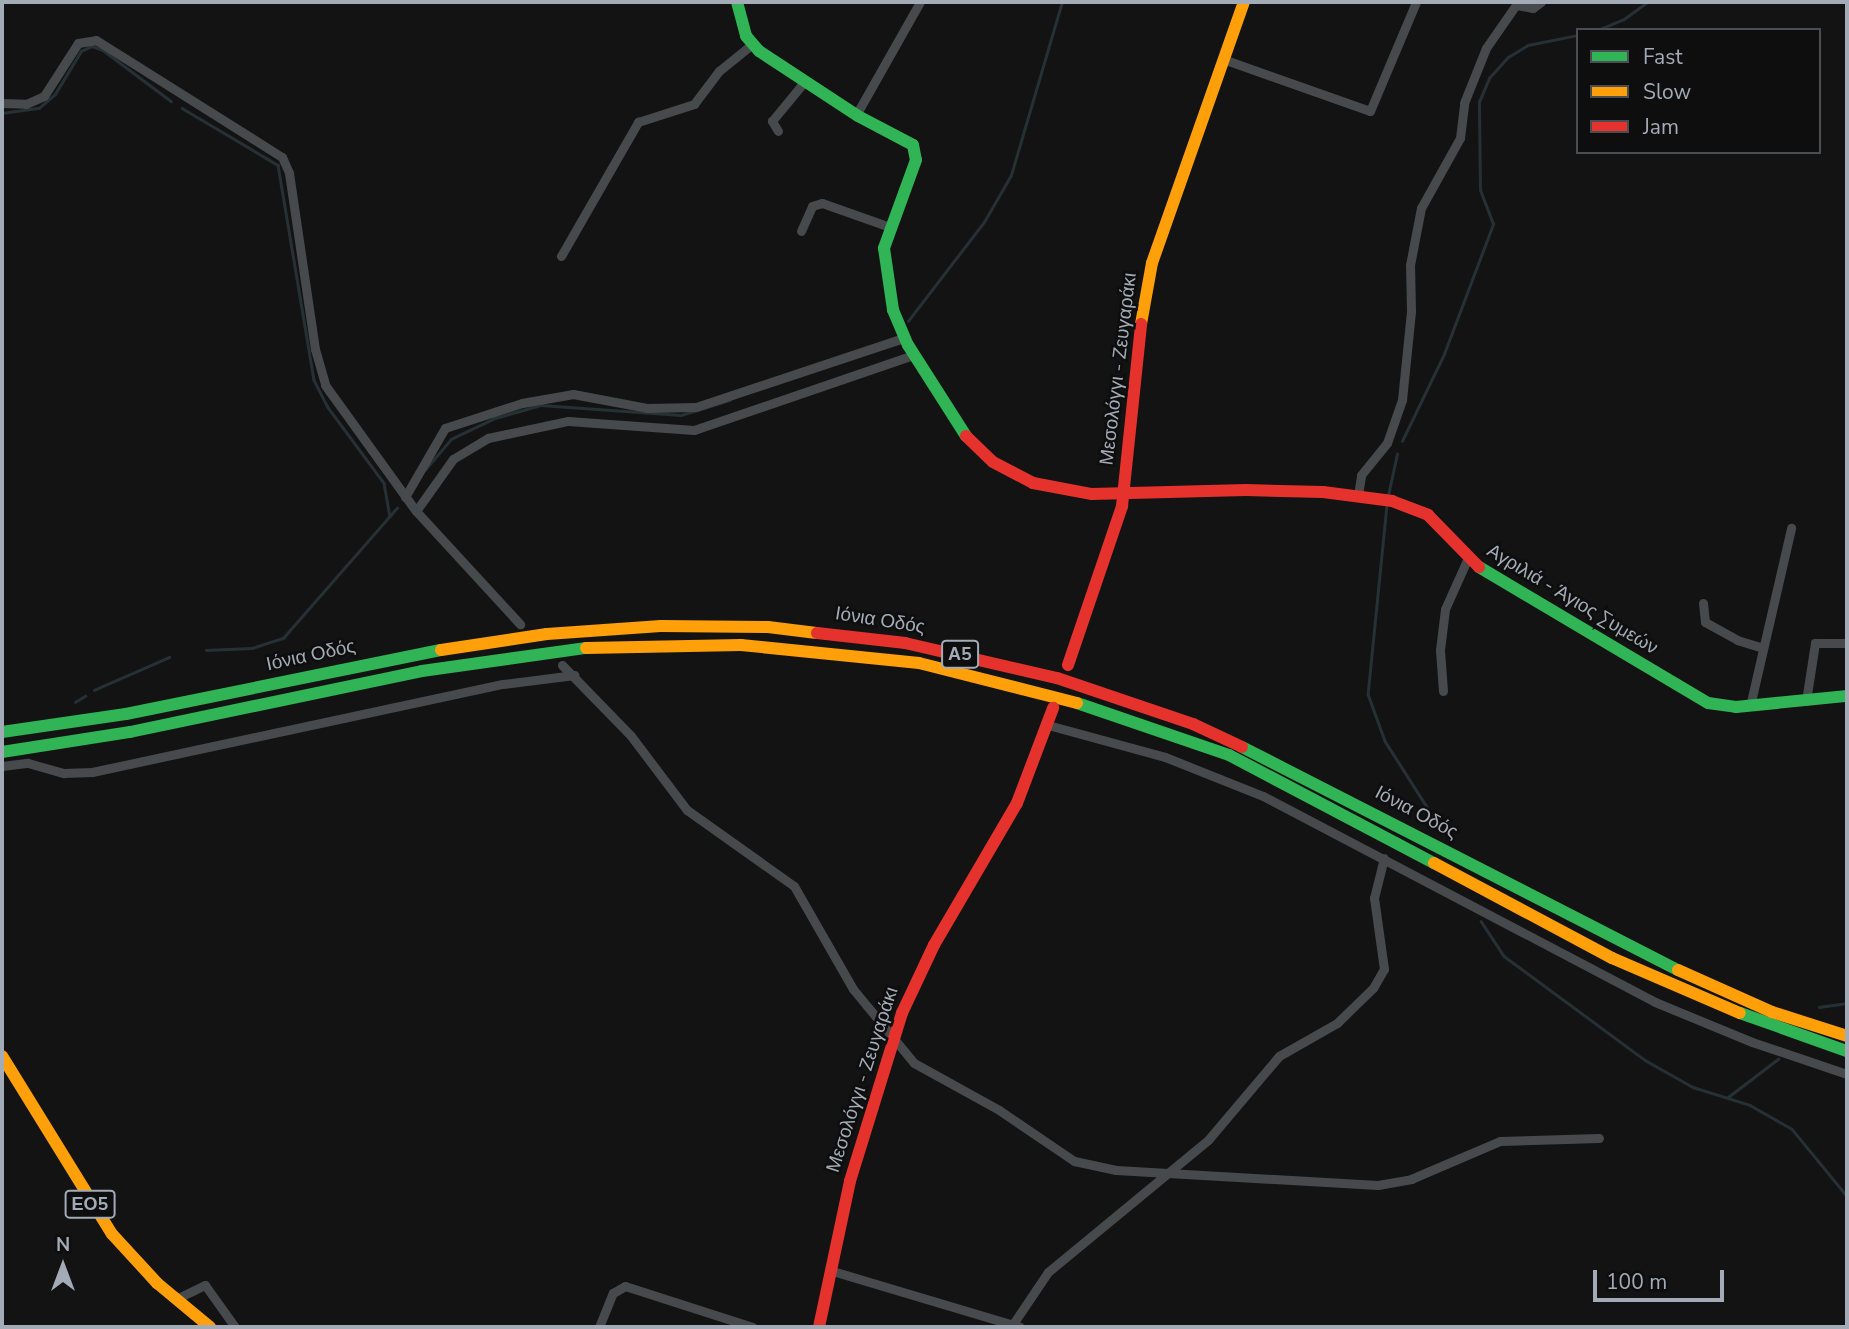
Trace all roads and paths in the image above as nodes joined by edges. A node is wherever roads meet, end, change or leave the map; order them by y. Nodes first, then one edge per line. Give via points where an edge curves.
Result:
1 (737, 2) edge
2 (920, 2) edge
3 (1244, 2) edge
4 (1416, 2) edge
5 (1541, 2) edge
6 (1518, 4) edge
7 (751, 45) junction
8 (1223, 59) junction
9 (804, 81) junction
10 (2, 103) edge
11 (856, 115) junction
12 (778, 131) dead end
13 (890, 227) junction
14 (801, 231) dead end
15 (561, 256) dead end
16 (904, 338) junction
17 (913, 355) junction
18 (1124, 493) junction
19 (1361, 495) junction
20 (405, 497) junction
21 (416, 511) junction
22 (1791, 528) dead end
23 (1468, 560) junction
24 (1703, 603) dead end
25 (520, 624) dead end
26 (1847, 643) edge
27 (1763, 648) junction
28 (562, 665) dead end
29 (1068, 665) dead end
30 (574, 675) junction
31 (1443, 691) dead end
32 (1847, 696) edge
33 (1806, 701) junction
34 (1750, 706) junction
35 (1053, 708) dead end
36 (1048, 726) junction
37 (2, 732) edge
38 (2, 752) edge
39 (2, 766) edge
40 (1384, 858) junction
41 (1847, 1035) edge
42 (892, 1040) junction
43 (1847, 1051) edge
44 (2, 1056) edge
45 (1847, 1073) edge
46 (1599, 1138) dead end
47 (1171, 1174) junction
48 (829, 1270) junction
49 (176, 1299) junction
50 (1014, 1326) edge
51 (211, 1327) edge
52 (235, 1327) edge
53 (599, 1327) edge
54 (753, 1327) edge
55 (819, 1327) edge

1 - 7 main road
2 - 11 street
3 - 8 main road, Μεσολόγγι - Ζευγαράκι
4 - 8 street via 1370,111
5 - 6 street via 1533,8
6 - 19 street via 1486,48 1464,103 1460,138 1421,208 1410,265 1412,311 1402,400 1387,443 1361,475
7 - 9 main road
7 - 15 street via 719,71 694,104 633,127
8 - 18 main road, Μεσολόγγι - Ζευγαράκι via 1150,274 1136,354
9 - 11 main road
9 - 12 street via 773,119
10 - 20 street via 26,104 44,96 78,43 96,40 282,157 289,173 320,373 344,417
11 - 13 main road, Αγριλιά - Άγιος Συμεών via 906,139 916,151
13 - 14 street via 822,203 811,206
13 - 16 main road, Αγριλιά - Άγιος Συμεών via 884,248 885,272
16 - 17 main road, Αγριλιά - Άγιος Συμεών
16 - 20 street via 696,407 647,408 573,394 522,403 442,430
17 - 18 main road, Αγριλιά - Άγιος Συμεών via 974,447 993,462 1046,487
17 - 21 street via 694,430 670,432 568,421 488,438 453,459
18 - 19 main road, Αγριλιά - Άγιος Συμεών via 1246,490
18 - 29 main road, Μεσολόγγι - Ζευγαράκι via 1114,537
19 - 23 main road, Αγριλιά - Άγιος Συμεών via 1410,506 1433,520
20 - 21 street
21 - 25 street
22 - 27 street
23 - 31 street via 1445,609 1440,650
23 - 34 main road, Αγριλιά - Άγιος Συμεών via 1703,701
24 - 27 street via 1705,622
26 - 33 street via 1815,643
27 - 34 street
28 - 30 street
30 - 39 street via 503,684 92,772 64,773 38,764
30 - 42 street via 631,736 687,810 794,886 839,966
32 - 33 main road, Αγριλιά - Άγιος Συμεών
33 - 34 main road, Αγριλιά - Άγιος Συμεών
35 - 36 main road, Μεσολόγγι - Ζευγαράκι
36 - 40 street via 1106,738 1212,775
36 - 42 main road, Μεσολόγγι - Ζευγαράκι via 1008,823 934,945
37 - 41 main road, Ιόνια Οδός / Α5 via 126,714 435,651 557,633 661,626 768,627 905,643 1034,672 1173,716 1319,783 1690,978 1772,1012
38 - 43 main road, Ιόνια Οδός / Α5 via 130,732 422,671 551,651 728,644 897,660 1063,697 1229,755 1612,958 1764,1024
40 - 45 street via 1655,1002 1763,1046
40 - 47 street via 1374,898 1384,958 1382,976 1337,1023 1279,1056 1208,1140
42 - 47 street via 921,1068 991,1105 1074,1161 1104,1169
42 - 48 main road, Μεσολόγγι - Ζευγαράκι
44 - 49 main road, ΕΟ5 via 91,1206 135,1260
46 - 47 street via 1500,1141 1411,1179 1378,1185
47 - 50 street via 1048,1272
48 - 50 street
48 - 55 main road, Μεσολόγγι - Ζευγαράκι
49 - 51 main road, ΕΟ5
49 - 52 street via 205,1285
53 - 54 street via 613,1293 625,1286

